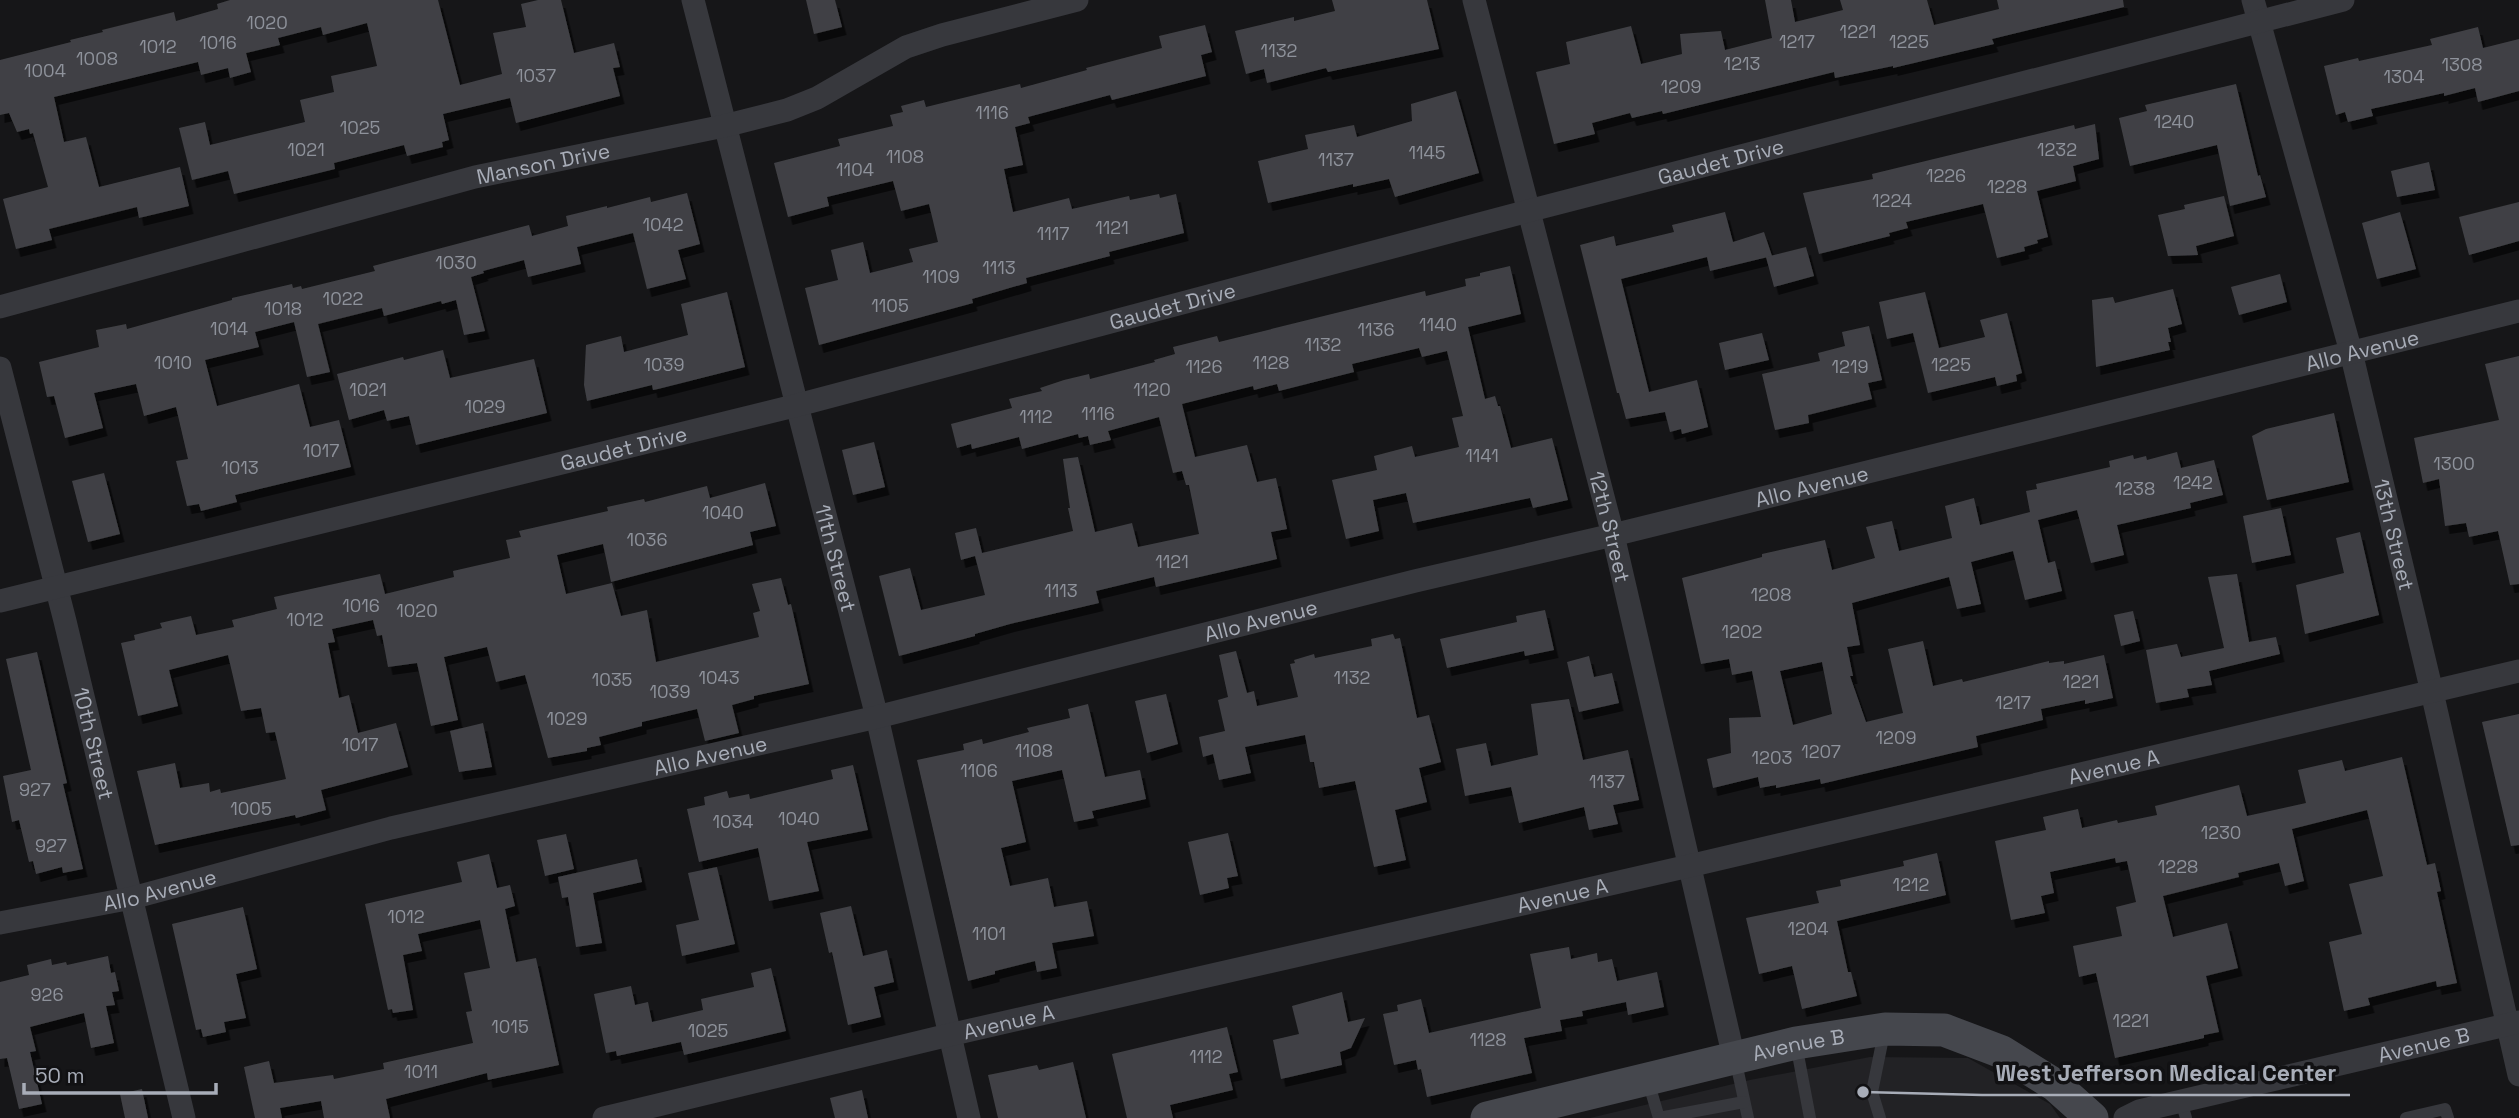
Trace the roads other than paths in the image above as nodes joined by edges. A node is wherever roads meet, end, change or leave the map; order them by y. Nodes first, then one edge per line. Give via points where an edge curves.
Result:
1 (693, 0) edge
2 (1077, 0) edge
3 (1474, 0) edge
4 (2343, 0) edge
5 (2255, 11) edge
6 (724, 126) junction
7 (1528, 211) junction
8 (0, 307) edge
9 (2519, 311) edge
10 (2351, 352) junction
11 (0, 368) edge
12 (798, 405) junction
13 (1613, 535) junction
14 (56, 586) junction
15 (0, 601) edge
16 (2519, 671) edge
17 (2432, 692) junction
18 (877, 717) junction
19 (1689, 866) junction
20 (132, 898) junction
21 (0, 923) edge
22 (2513, 1023) edge
23 (1885, 1029) junction
24 (948, 1035) junction
25 (1796, 1043) junction
26 (1734, 1058) junction
27 (2519, 1075) edge
28 (1648, 1078) junction
29 (1744, 1102) junction
30 (2183, 1109) edge
31 (1530, 1113) edge
32 (184, 1118) edge
33 (604, 1118) edge
34 (969, 1118) edge
35 (1488, 1118) edge
36 (1659, 1118) edge
37 (1748, 1118) edge
38 (1810, 1118) edge
39 (1880, 1118) edge
40 (2092, 1118) edge
41 (2125, 1118) edge
42 (2406, 1118) edge
43 (2448, 1118) edge

1 - 6 street, 11th Street
2 - 6 street, Manson Drive via 906,47 817,98
3 - 7 street, 12th Street
4 - 5 street, Gaudet Drive
5 - 7 street, Gaudet Drive
5 - 10 street, 13th Street
6 - 8 street, Manson Drive via 475,177
6 - 12 street, 11th Street
7 - 12 street, Gaudet Drive
7 - 13 street, 12th Street
9 - 10 street, Allo Avenue
10 - 13 street, Allo Avenue
10 - 17 street, 13th Street
11 - 14 street, 10th Street
12 - 14 street, Gaudet Drive
12 - 18 street, 11th Street
13 - 18 street, Allo Avenue
13 - 19 street, 12th Street
14 - 15 street, Gaudet Drive
14 - 20 street, 10th Street
16 - 17 street, Avenue A
17 - 19 street, Avenue A
17 - 22 street, 13th Street
18 - 20 street, Allo Avenue via 391,828
18 - 24 street, 11th Street
19 - 24 street, Avenue A
19 - 26 street, 12th Street
20 - 21 street, Allo Avenue
20 - 32 street, 10th Street
22 - 27 street, 13th Street
22 - 30 street, Avenue B
23 - 25 street, Avenue B
23 - 39 lane via 1872,1092
23 - 40 street, Avenue B via 1944,1030 2002,1052 2055,1085
24 - 33 street, Avenue A
24 - 34 street, 11th Street
25 - 26 street, Avenue B
25 - 38 lane
26 - 28 street, Avenue B
26 - 29 lane
28 - 31 street, Avenue B
28 - 36 lane
29 - 36 lane
29 - 37 lane
30 - 41 street, Avenue B via 2139,1111
31 - 35 street, Avenue B
42 - 43 lane via 2445,1109

